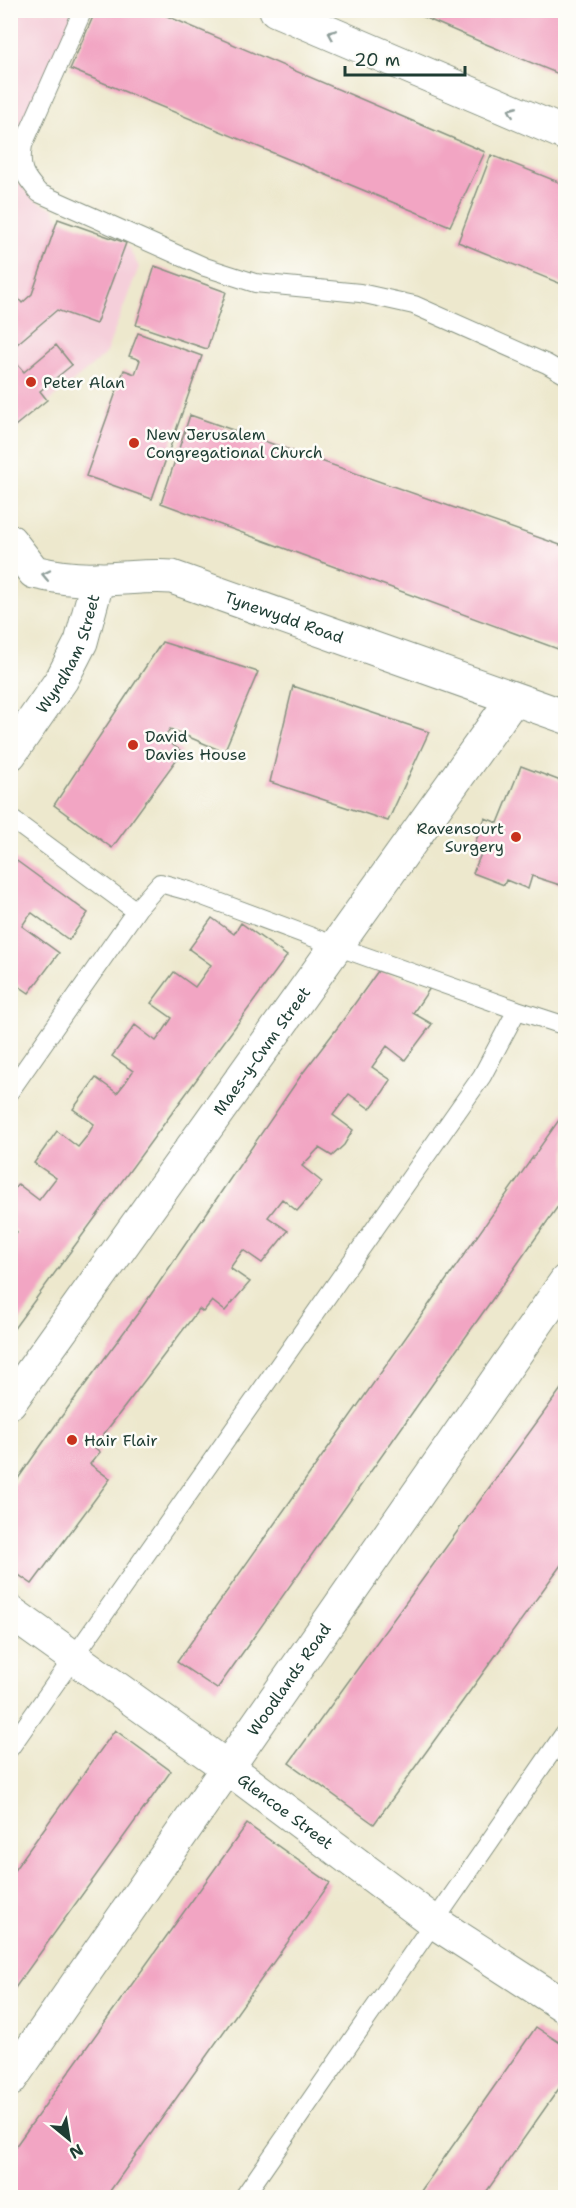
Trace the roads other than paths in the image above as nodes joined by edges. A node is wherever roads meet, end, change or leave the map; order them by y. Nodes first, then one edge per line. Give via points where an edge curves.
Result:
1 (83, 10) edge
2 (276, 10) edge
3 (566, 134) edge
4 (566, 375) edge
5 (10, 541) edge
6 (98, 579) junction
7 (513, 699) junction
8 (566, 717) edge
9 (10, 754) edge
10 (10, 818) edge
11 (136, 911) junction
12 (336, 946) junction
13 (517, 1010) junction
14 (566, 1026) edge
15 (10, 1091) edge
16 (566, 1281) edge
17 (10, 1402) edge
18 (10, 1612) edge
19 (74, 1658) junction
20 (566, 1731) edge
21 (10, 1748) edge
22 (227, 1767) junction
23 (434, 1922) junction
24 (566, 2007) edge
25 (10, 2080) edge
26 (243, 2198) edge

1 - 4 lane via 22,145 20,162 26,178 39,193 205,267 255,283 360,293 414,305
3 -> 2 street
6 -> 5 street, Tynewydd Road via 34,572
6 - 7 street, Tynewydd Road via 150,575 172,578
6 - 9 street, Wyndham Street via 81,642 62,680
7 - 8 street, Tynewydd Road
7 - 12 street, Maes-y-Cwm Street
10 - 11 lane
11 - 12 lane via 160,883
11 - 15 lane
12 - 13 lane
12 - 17 street, Maes-y-Cwm Street
13 - 14 lane
13 - 19 lane via 482,1076
16 - 22 street, Woodlands Road
18 - 19 street, Glencoe Street
19 - 21 lane
19 - 22 street, Glencoe Street
20 - 23 lane
22 - 23 street, Glencoe Street
22 - 25 street, Woodlands Road
23 - 24 street, Glencoe Street
23 - 26 lane

